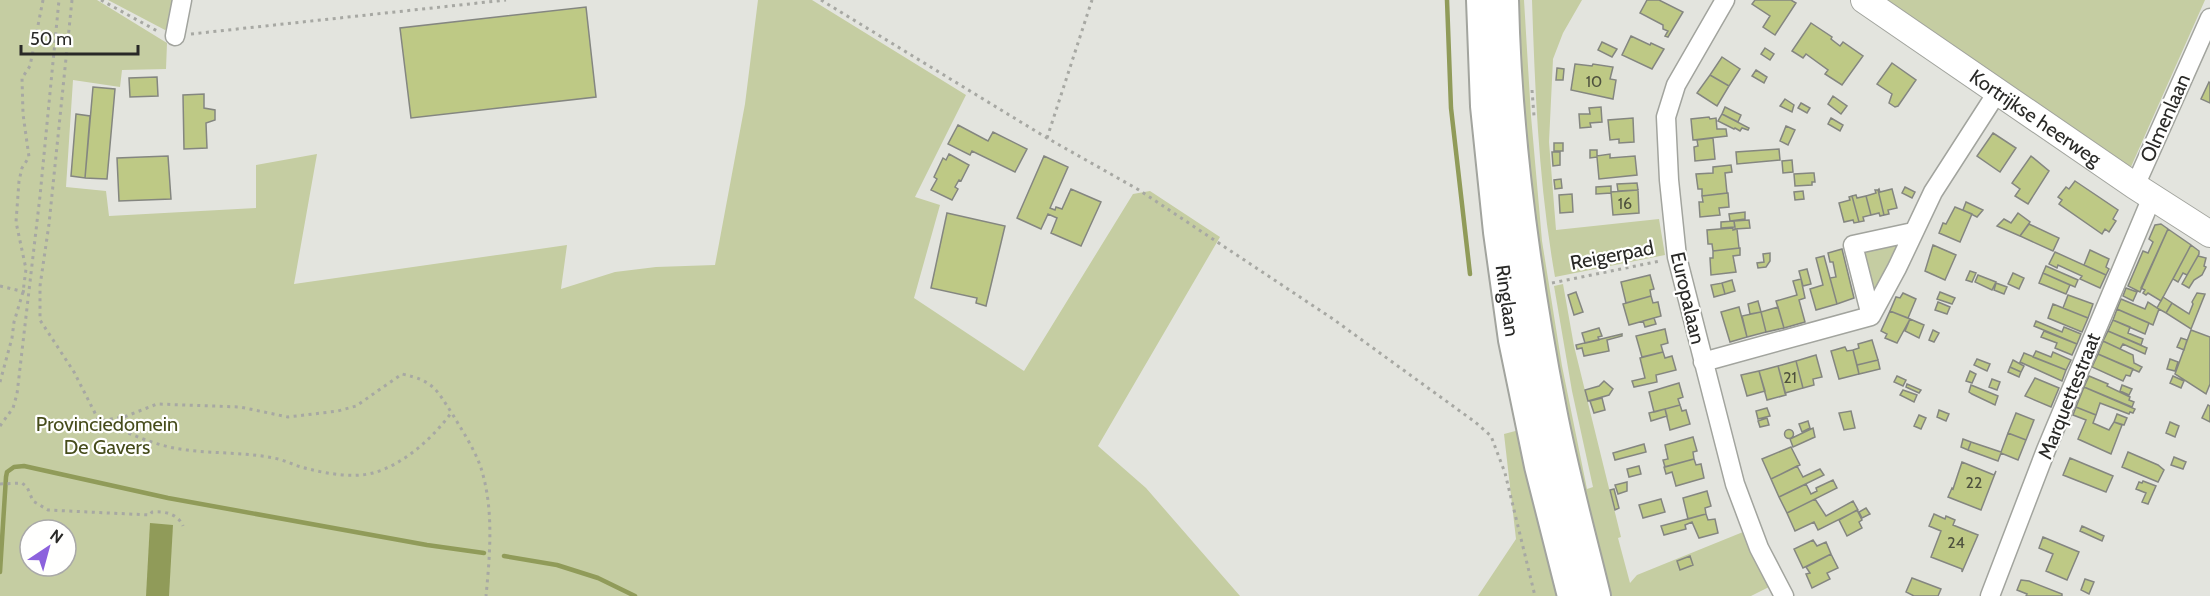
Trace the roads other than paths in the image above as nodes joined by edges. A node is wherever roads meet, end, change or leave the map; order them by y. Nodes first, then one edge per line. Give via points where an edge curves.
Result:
1 (182, 0) edge
2 (1481, 0) edge
3 (1504, 0) edge
4 (1725, 0) edge
5 (1864, 0) edge
6 (2210, 18) edge
7 (176, 36) road end
8 (1998, 91) junction
9 (2144, 191) junction
10 (1913, 232) junction
11 (2210, 234) edge
12 (1871, 316) junction
13 (1703, 362) junction
14 (1572, 596) edge
15 (1596, 596) edge
16 (1784, 596) edge
17 (1990, 596) edge

1 - 7 street
2 - 14 main road, Ringlaan via 1485,106 1513,340
3 - 15 main road, Ringlaan via 1517,181 1531,284 1552,411
4 - 13 street, Europalaan via 1676,85 1666,117 1677,257
5 - 8 street, Kortrijkse heerweg
6 - 9 street, Olmenlaan
8 - 9 street, Kortrijkse heerweg
8 - 10 street via 1933,192
9 - 11 street, Kortrijkse heerweg
9 - 17 street, Marquettestraat
10 - 12 street
10 - 12 street via 1853,245
12 - 13 street
13 - 16 street, Europalaan via 1735,484 1759,548

